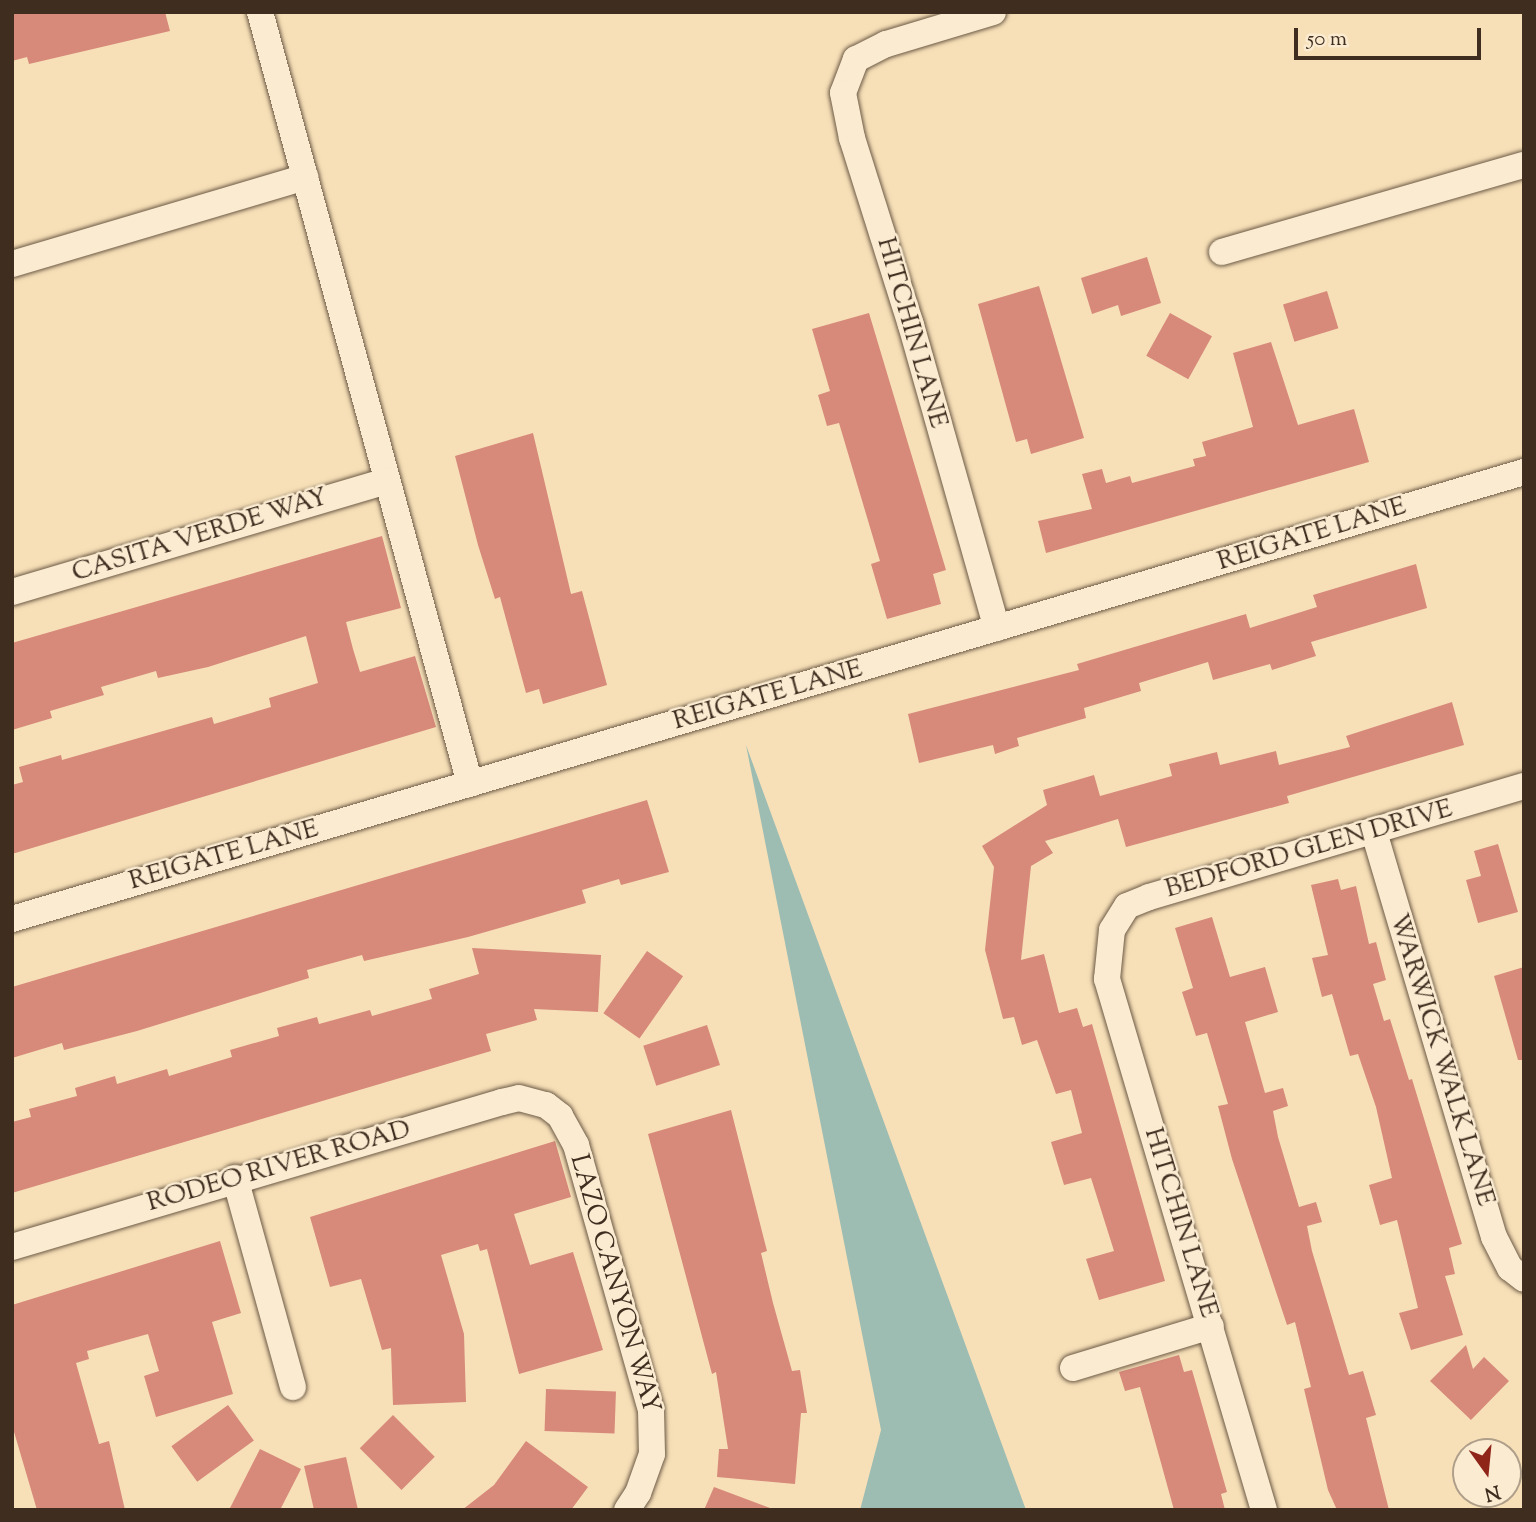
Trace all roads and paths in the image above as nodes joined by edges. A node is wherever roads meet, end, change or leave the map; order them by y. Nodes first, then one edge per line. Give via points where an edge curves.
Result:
1 (260, 12) edge
2 (993, 12) edge
3 (1524, 165) edge
4 (305, 177) junction
5 (1222, 252) dead end
6 (12, 264) edge
7 (1524, 472) edge
8 (387, 481) junction
9 (12, 592) edge
10 (998, 628) junction
11 (470, 784) junction
12 (1524, 786) edge
13 (1374, 832) junction
14 (12, 919) edge
15 (1112, 936) joint
16 (546, 1105) joint
17 (235, 1178) junction
18 (12, 1247) edge
19 (1524, 1279) edge
20 (1211, 1326) junction
21 (1073, 1368) dead end
22 (293, 1387) dead end
23 (627, 1510) edge
24 (1264, 1510) edge

1 - 4 street
2 - 10 street, HITCHIN LANE via 856,59 843,93
3 - 5 street
4 - 6 street
4 - 8 street
7 - 10 street, REIGATE LANE
8 - 9 street, CASITA VERDE WAY
8 - 11 street
10 - 11 street, REIGATE LANE
11 - 14 street, REIGATE LANE
12 - 13 street, BEDFORD GLEN DRIVE
13 - 15 street, BEDFORD GLEN DRIVE via 1149,897 1127,906
13 - 19 street, WARWICK WALK LANE via 1494,1237 1510,1268
15 - 20 street, HITCHIN LANE via 1107,979
16 - 17 street, RODEO RIVER ROAD via 519,1098
16 - 23 street, LAZO CANYON WAY via 560,1116 576,1145 651,1410 652,1454
17 - 18 street, RODEO RIVER ROAD
17 - 22 street
20 - 21 street
20 - 24 street, HITCHIN LANE

